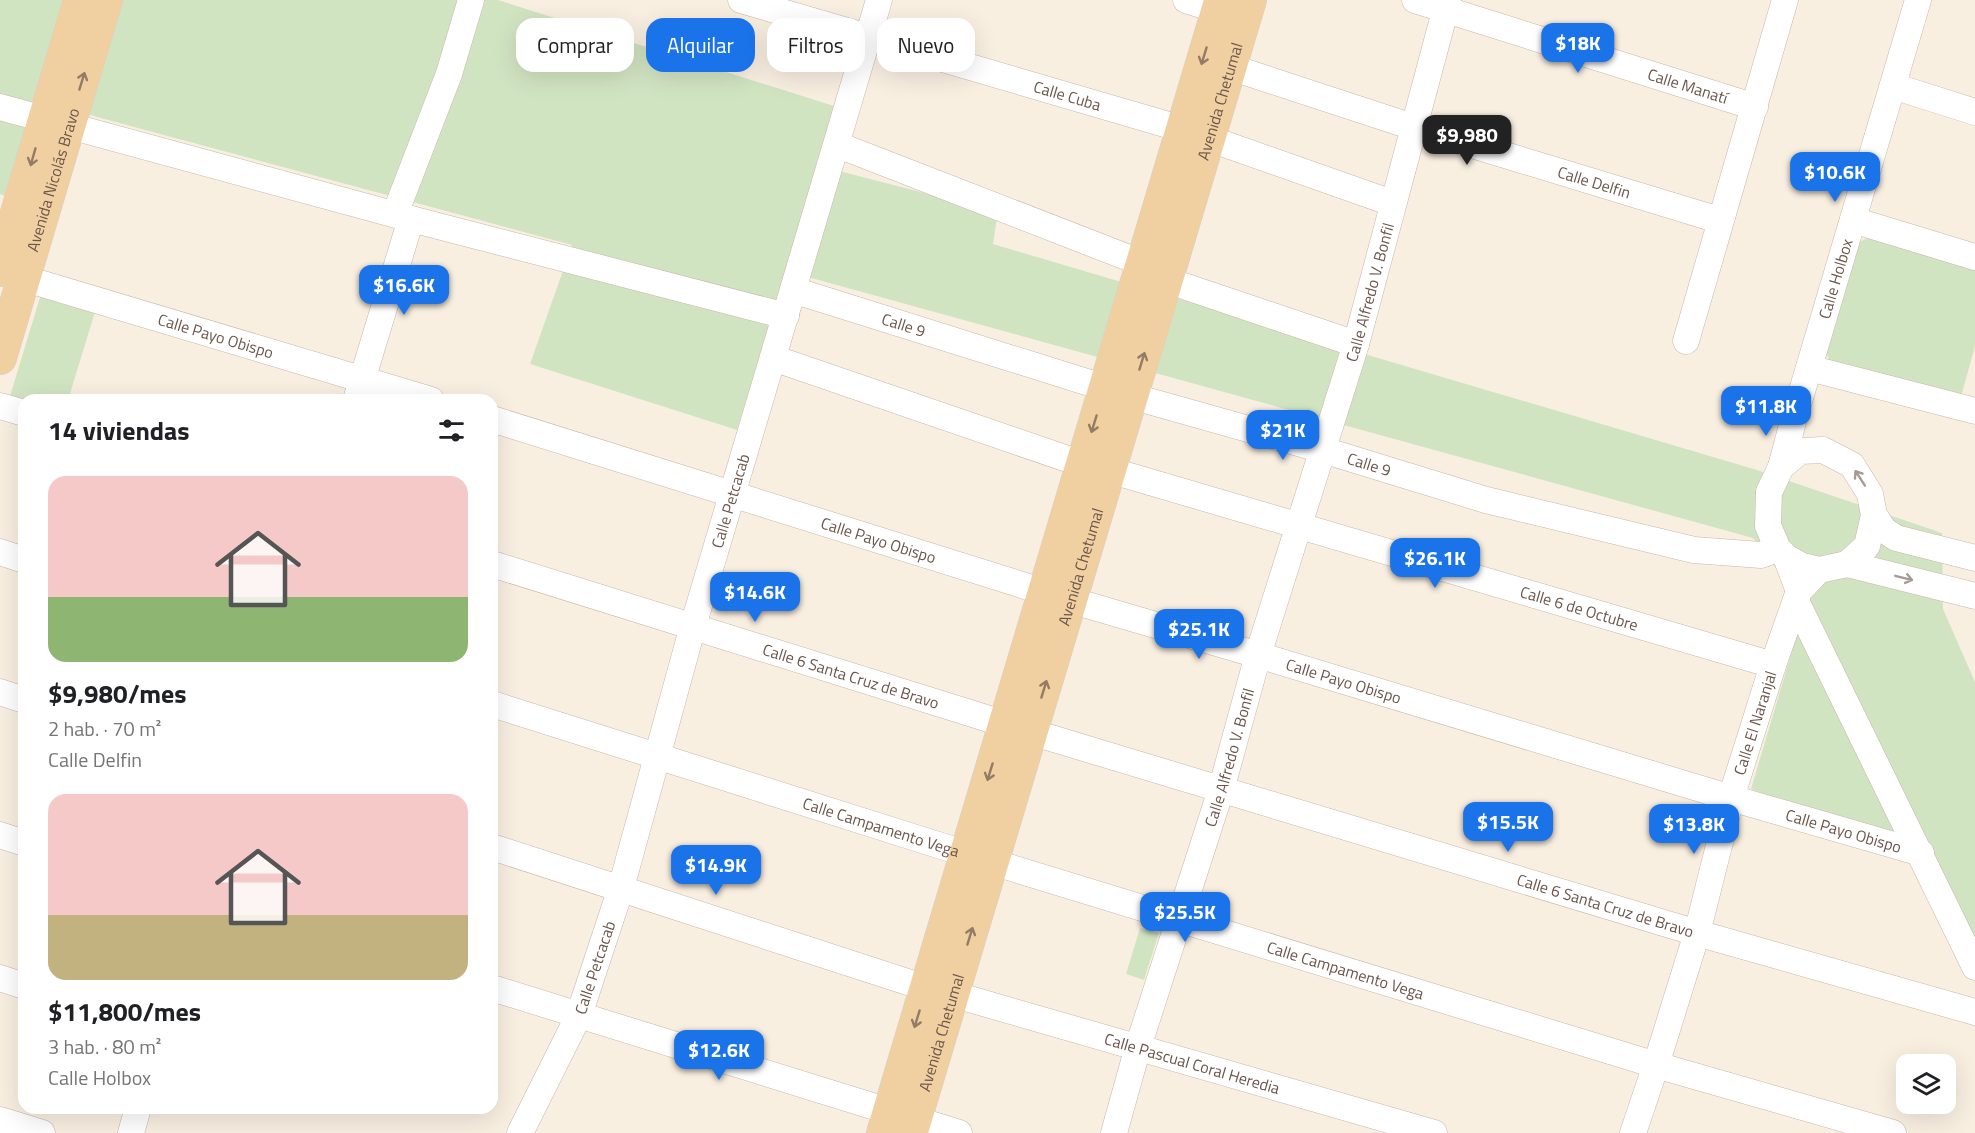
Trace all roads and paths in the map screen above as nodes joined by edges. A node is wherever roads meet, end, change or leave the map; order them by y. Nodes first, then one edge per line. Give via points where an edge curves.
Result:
1 (80, 0) edge
2 (106, 0) edge
3 (471, 0) edge
4 (741, 0) edge
5 (879, 0) edge
6 (1186, 0) edge
7 (1250, 0) edge
8 (1415, 0) edge
9 (1785, 0) edge
10 (1918, 0) edge
11 (1219, 5) edge
12 (1447, 5) edge
13 (869, 36) junction
14 (1230, 67) junction
15 (1893, 86) junction
16 (0, 107) edge
17 (1755, 107) junction
18 (1975, 112) edge
19 (57, 122) junction
20 (1413, 127) junction
21 (1196, 133) junction
22 (838, 145) junction
23 (1392, 203) junction
24 (403, 216) junction
25 (1719, 220) junction
26 (1853, 220) junction
27 (1975, 257) edge
28 (1154, 272) junction
29 (8, 273) edge
30 (793, 290) junction
31 (786, 316) junction
32 (1686, 341) dead end
33 (1356, 344) junction
34 (0, 358) edge
35 (773, 358) junction
36 (1809, 368) junction
37 (360, 390) edge
38 (1118, 392) junction
39 (388, 394) edge
40 (0, 405) edge
41 (18, 411) edge
42 (1975, 411) edge
43 (1794, 418) junction
44 (498, 421) edge
45 (1323, 450) junction
46 (1823, 450) junction
47 (1096, 467) junction
48 (1781, 467) junction
49 (734, 494) junction
50 (1874, 515) junction
51 (1299, 527) junction
52 (0, 552) edge
53 (1782, 553) junction
54 (18, 558) edge
55 (1975, 558) edge
56 (1847, 564) junction
57 (498, 566) edge
58 (1819, 570) junction
59 (1057, 596) junction
60 (1798, 596) junction
61 (1975, 596) edge
62 (693, 626) junction
63 (1258, 655) junction
64 (1773, 666) junction
65 (0, 692) edge
66 (18, 698) edge
67 (498, 706) edge
68 (1018, 728) junction
69 (657, 757) junction
70 (1221, 789) junction
71 (1731, 798) junction
72 (0, 835) edge
73 (18, 841) edge
74 (498, 849) edge
75 (1921, 853) junction
76 (979, 858) junction
77 (621, 888) junction
78 (1179, 918) junction
79 (1696, 933) junction
80 (1975, 968) edge
81 (0, 978) edge
82 (18, 984) edge
83 (498, 990) edge
84 (939, 991) junction
85 (1975, 1011) edge
86 (579, 1015) junction
87 (1138, 1047) junction
88 (1656, 1065) junction
89 (136, 1114) edge
90 (0, 1120) edge
91 (899, 1124) edge
92 (42, 1133) edge
93 (131, 1133) edge
94 (520, 1133) edge
95 (959, 1133) edge
96 (1114, 1133) edge
97 (1434, 1133) edge
98 (1633, 1133) edge
99 (1893, 1133) edge

1 - 19 main road, Avenida Nicolás Bravo
19 -> 2 main road, Avenida Nicolás Bravo
3 - 24 street
4 - 13 street, Calle Cuba
5 - 13 street, Calle Petcacab
6 - 11 street
7 - 14 main road, Avenida Chetumal
8 - 12 street, Calle Manatí
9 - 17 street
10 - 15 street, Calle Holbox
11 -> 21 main road, Avenida Chetumal
12 - 17 street, Calle Manatí
12 - 20 street, Calle Alfredo V. Bonfil
13 - 21 street, Calle Cuba
13 - 22 street, Calle Petcacab
14 - 20 street, Calle Delfin
14 - 21 main road, Avenida Chetumal
15 - 18 street
15 - 26 street, Calle Holbox
16 - 19 street
17 - 25 street
19 - 24 street
19 - 29 main road, Avenida Nicolás Bravo
20 - 23 street, Calle Alfredo V. Bonfil
20 - 25 street, Calle Delfin
21 - 23 street, Calle Cuba
21 - 28 main road, Avenida Chetumal
22 - 28 street
22 - 30 street, Calle Petcacab
23 - 33 street, Calle Alfredo V. Bonfil
24 - 31 street
24 - 37 street
25 - 32 street
26 - 27 street
26 - 36 street, Calle Holbox
28 - 33 street
28 - 38 main road, Avenida Chetumal
29 - 34 main road, Avenida Nicolás Bravo
29 - 37 street, Calle Payo Obispo
30 - 31 street, Calle Petcacab
30 - 38 street, Calle 9
31 - 35 street, Calle Petcacab
33 - 45 street, Calle Alfredo V. Bonfil
35 - 47 street, Calle 6 de Octubre
35 - 49 street, Calle Petcacab
36 - 42 street
36 - 43 street, Calle Holbox
37 - 39 street, Calle Payo Obispo
38 - 45 street, Calle 9
38 - 47 main road, Avenida Chetumal
40 - 41 street
43 - 46 street
43 - 48 street, Calle Holbox
44 - 49 street, Calle Payo Obispo
45 - 51 street, Calle Alfredo V. Bonfil
45 - 53 street, Calle 9 via 1486,500 1694,550
46 - 48 street via 1800,452
50 -> 46 street via 1870,494 1852,465
47 - 51 street, Calle 6 de Octubre
47 - 59 main road, Avenida Chetumal
48 - 53 street via 1769,492 1767,526
49 - 59 street, Calle Payo Obispo
49 - 62 street, Calle Petcacab
50 - 55 street via 1884,530 1896,538
50 - 56 street via 1867,546
51 - 63 street, Calle Alfredo V. Bonfil
51 - 64 street, Calle 6 de Octubre
52 - 54 street
53 - 58 street via 1803,566
53 - 60 street
56 - 58 street
56 -> 61 street
57 - 62 street, Calle 6 Santa Cruz de Bravo
58 - 60 street
59 - 63 street, Calle Payo Obispo
59 - 68 main road, Avenida Chetumal
60 - 64 street, Calle El Naranjal
60 - 75 street
62 - 68 street, Calle 6 Santa Cruz de Bravo
62 - 69 street, Calle Petcacab
63 - 70 street, Calle Alfredo V. Bonfil
63 - 71 street, Calle Payo Obispo
64 - 71 street, Calle El Naranjal
65 - 66 street
67 - 69 street, Calle Campamento Vega
68 - 70 street, Calle 6 Santa Cruz de Bravo
68 - 76 main road, Avenida Chetumal
69 - 76 street, Calle Campamento Vega
69 - 77 street, Calle Petcacab
70 - 78 street, Calle Alfredo V. Bonfil
70 - 79 street, Calle 6 Santa Cruz de Bravo
71 - 75 street, Calle Payo Obispo
71 - 79 street, Calle El Naranjal
72 - 73 street
74 - 77 street, Calle Pascual Coral Heredia
75 - 80 street
76 - 78 street, Calle Campamento Vega
76 - 84 main road, Avenida Chetumal
77 - 84 street, Calle Pascual Coral Heredia
77 - 86 street, Calle Petcacab
78 - 87 street, Calle Alfredo V. Bonfil
78 - 88 street, Calle Campamento Vega
79 - 85 street, Calle 6 Santa Cruz de Bravo
79 - 88 street, Calle El Naranjal
81 - 82 street
83 - 86 street
84 - 87 street, Calle Pascual Coral Heredia
84 - 91 main road, Avenida Chetumal
86 - 91 street
86 - 94 street, Calle Petcacab
87 - 96 street, Calle Alfredo V. Bonfil
87 - 97 street, Calle Pascual Coral Heredia
88 - 98 street, Calle El Naranjal
88 - 99 street, Calle Campamento Vega
89 - 93 street
90 - 92 street
91 - 95 street

